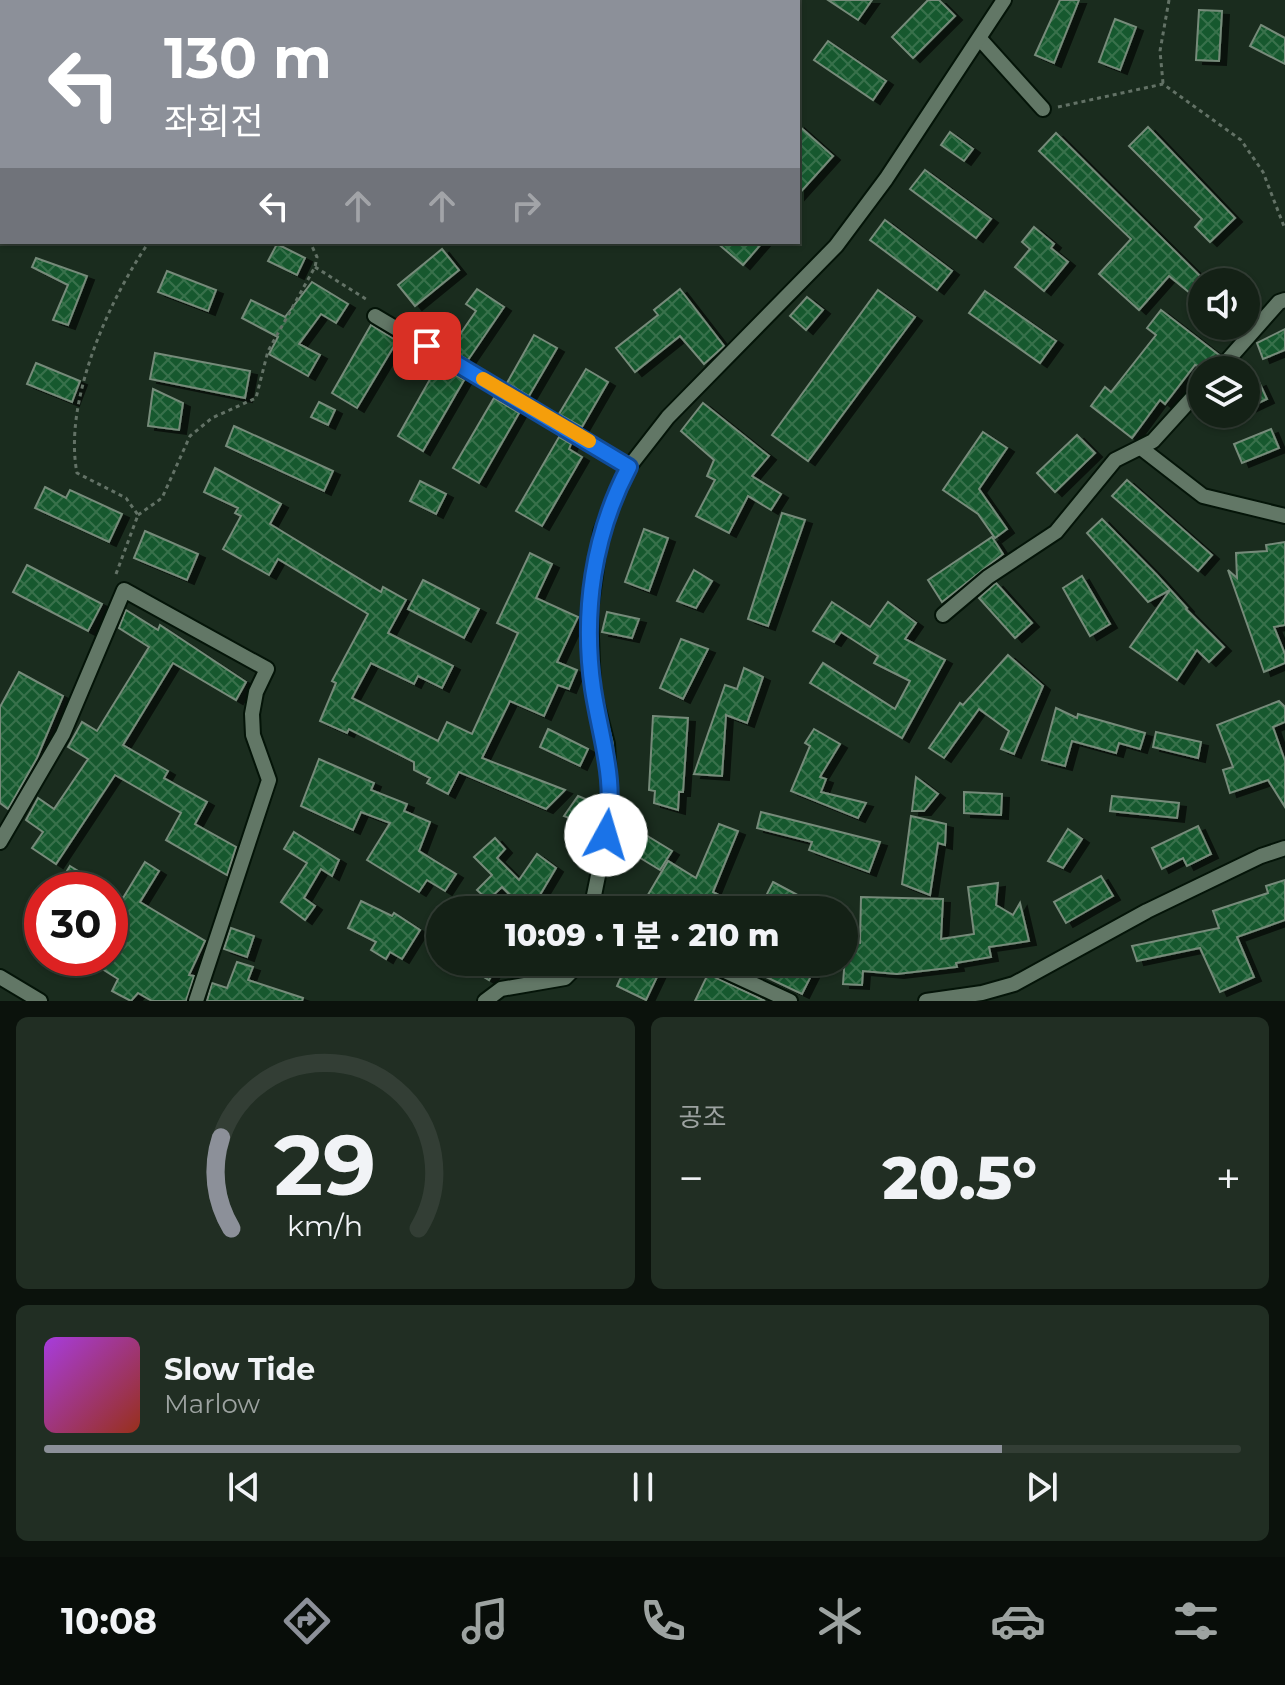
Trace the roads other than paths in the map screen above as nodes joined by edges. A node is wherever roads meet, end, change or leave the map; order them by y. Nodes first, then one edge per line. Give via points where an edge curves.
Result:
1 (1004, 0) edge
2 (980, 39) junction
3 (1043, 109) road end
4 (1283, 298) edge
5 (375, 316) road end
6 (1231, 356) edge
7 (1188, 402) edge
8 (1141, 448) junction
9 (629, 467) junction
10 (1285, 516) edge
11 (943, 615) dead end
12 (0, 842) edge
13 (1285, 848) edge
14 (593, 896) edge
15 (567, 976) edge
16 (736, 976) edge
17 (0, 977) edge
18 (40, 1001) edge
19 (196, 1001) edge
20 (485, 1001) edge
21 (790, 1001) edge
22 (926, 1001) edge

1 - 2 street
2 - 3 street
2 - 9 street via 836,246 668,417
4 - 6 street
5 - 9 street
7 - 8 street
8 - 10 street via 1203,496
8 - 11 street via 1115,460 1056,532
9 - 14 street via 601,532 592,585 593,690 607,744 610,796
12 - 19 street via 63,734 124,590 267,669 252,714 253,735 269,780
13 - 22 street via 1147,911 1014,984
15 - 20 street via 501,989
16 - 21 street
17 - 18 street

